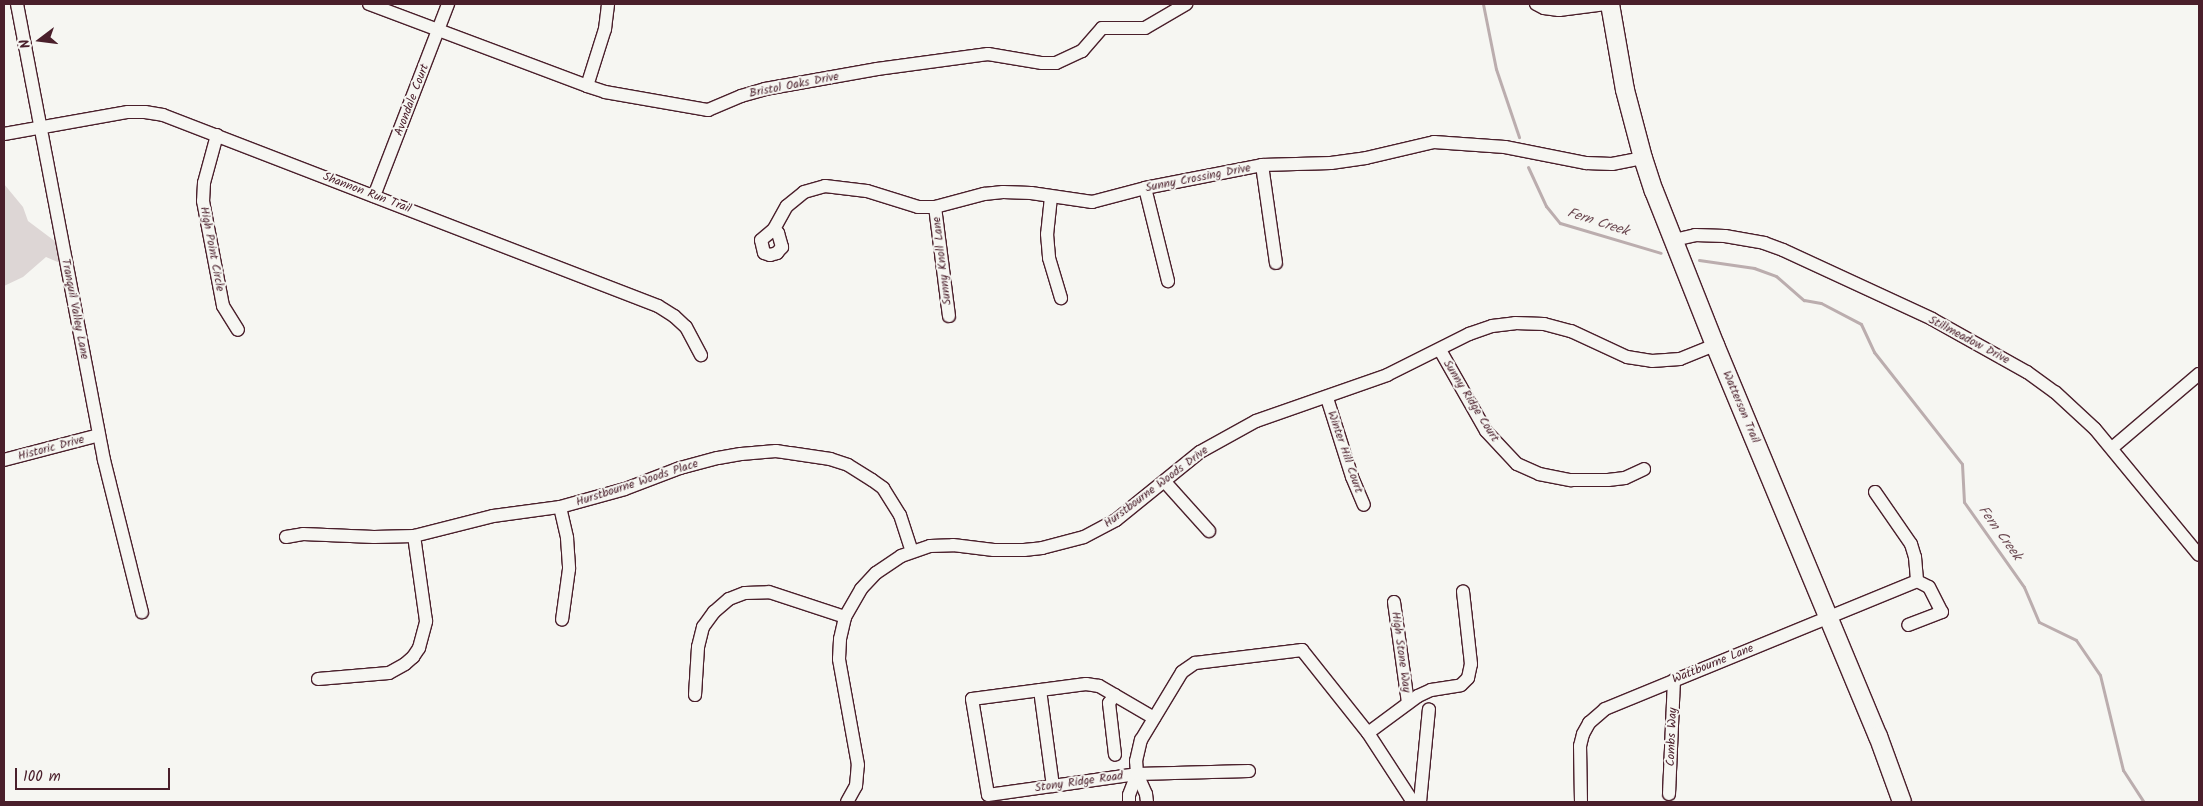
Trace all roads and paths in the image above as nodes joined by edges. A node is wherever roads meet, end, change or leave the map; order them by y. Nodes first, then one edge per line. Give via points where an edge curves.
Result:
1 (17, 4) edge
2 (369, 4) edge
3 (448, 4) edge
4 (608, 4) edge
5 (1186, 4) edge
6 (1536, 4) edge
7 (1606, 4) edge
8 (1610, 4) edge
9 (438, 31) junction
10 (587, 86) junction
11 (40, 127) junction
12 (4, 134) edge
13 (218, 135) junction
14 (1643, 158) junction
15 (1262, 165) junction
16 (1145, 188) junction
17 (374, 196) junction
18 (1052, 197) junction
19 (935, 207) junction
20 (774, 229) dead end
21 (1674, 240) junction
22 (1276, 263) dead end
23 (1168, 281) dead end
24 (1061, 298) dead end
25 (949, 316) dead end
26 (238, 330) dead end
27 (1715, 345) junction
28 (1440, 350) junction
29 (701, 356) dead end
30 (2199, 374) edge
31 (1326, 398) junction
32 (99, 435) junction
33 (2112, 448) junction
34 (4, 460) edge
35 (1644, 469) dead end
36 (1165, 482) junction
37 (1875, 492) dead end
38 (1364, 505) dead end
39 (560, 507) junction
40 (1209, 531) dead end
41 (414, 536) junction
42 (286, 537) dead end
43 (912, 551) junction
44 (2199, 555) edge
45 (1917, 581) junction
46 (1463, 591) dead end
47 (1394, 602) dead end
48 (142, 612) dead end
49 (1828, 616) junction
50 (845, 617) junction
51 (562, 620) dead end
52 (1908, 625) dead end
53 (318, 679) dead end
54 (1674, 680) junction
55 (1040, 690) junction
56 (695, 695) dead end
57 (1115, 695) junction
58 (1408, 703) junction
59 (1429, 709) dead end
60 (1154, 718) junction
61 (1368, 733) junction
62 (1116, 755) dead end
63 (1249, 771) dead end
64 (1137, 774) junction
65 (1053, 786) junction
66 (1670, 794) dead end
67 (847, 802) edge
68 (1129, 802) edge
69 (1147, 802) edge
70 (1413, 802) edge
71 (1420, 802) edge
72 (1581, 802) edge
73 (1902, 802) edge

1 - 11 street, Tranquil Valley Lane
2 - 9 street, Bristol Oaks Drive
3 - 9 street, Avondale Court
4 - 10 street via 605,29
5 - 10 street, Bristol Oaks Drive via 1145,28 1102,28 1082,51 1056,63 988,54 765,89 708,110
6 - 7 street via 1559,10
8 - 14 main road, Watterson Trail via 1625,90
9 - 10 street, Bristol Oaks Drive
9 - 17 street, Avondale Court
11 - 12 street, Shannon Run Trail
11 - 13 street, Shannon Run Trail via 145,112 163,115
11 - 32 street, Tranquil Valley Lane
13 - 17 street, Shannon Run Trail
13 - 26 street, High Point Circle via 204,183 203,201 223,306
14 - 15 street, Sunny Crossing Drive via 1612,164 1586,163 1504,147 1434,142 1331,163
14 - 21 main road, Watterson Trail
15 - 16 street, Sunny Crossing Drive
15 - 22 street
16 - 18 street, Sunny Crossing Drive via 1092,202
16 - 23 street
17 - 29 street, Shannon Run Trail via 666,310 686,327
18 - 19 street, Sunny Crossing Drive via 1003,192
18 - 24 street via 1047,234 1049,258
19 - 20 street, Sunny Crossing Drive via 903,203 849,187 825,186 804,192 786,206
19 - 25 street, Sunny Knoll Lane
21 - 27 main road, Watterson Trail
21 - 33 street, Stillmeadow Drive via 1695,235 1739,237 1764,243 1924,315 2027,372 2078,412
27 - 28 street, Hurstbourne Woods Drive via 1680,359 1652,362 1628,357 1571,331 1528,322 1492,326
27 - 49 main road, Watterson Trail
28 - 31 street, Hurstbourne Woods Drive
28 - 35 street, Sunny Ridge Court via 1486,431 1517,464 1538,474 1571,480 1625,478
30 - 33 street
31 - 36 street, Hurstbourne Woods Drive via 1256,421 1200,452
31 - 38 street, Winter Hill Court
32 - 34 street, Historic Drive
32 - 48 street, Tranquil Valley Lane
33 - 44 street, Stillmeadow Drive
36 - 40 street
36 - 43 street, Hurstbourne Woods Drive via 1116,520 1072,541 1024,550 953,545
37 - 45 street via 1911,544
39 - 41 street, Hurstbourne Woods Place via 493,516
39 - 43 street, Hurstbourne Woods Place via 625,490 680,468 711,460 756,452 793,452 848,466 883,488 900,515
39 - 51 street via 567,538 569,570
41 - 42 street, Hurstbourne Woods Place via 303,534
41 - 53 street via 426,621 416,652 405,664 389,673
43 - 50 street, Hurstbourne Woods Drive via 876,573 861,588
45 - 49 street, Wattbourne Lane
45 - 52 street via 1929,588 1942,612
46 - 58 street, High Stone Way via 1471,664 1468,678 1461,685 1431,690
47 - 58 street, High Stone Way
49 - 54 street, Wattbourne Lane
49 - 73 main road, Watterson Trail
50 - 56 street via 769,592 745,593 729,599 703,627 698,647
50 - 67 street, Hurstbourne Woods Drive via 839,659 858,765 856,786
54 - 66 street, Combs Way
54 - 72 street, Wattbourne Lane via 1605,709 1589,723 1580,746
55 - 57 street, Stony Ridge Road via 1086,684 1099,686
55 - 65 street
55 - 65 street, Stony Ridge Road via 972,699 988,795
57 - 60 street, Stony Ridge Road
57 - 62 street via 1109,703
58 - 61 street, High Stone Way
59 - 71 street
60 - 61 street via 1176,679 1188,666 1302,650
60 - 64 street via 1141,740
61 - 70 street
63 - 64 street, Stony Ridge Road
64 - 65 street, Stony Ridge Road
64 - 68 street
64 - 69 street

